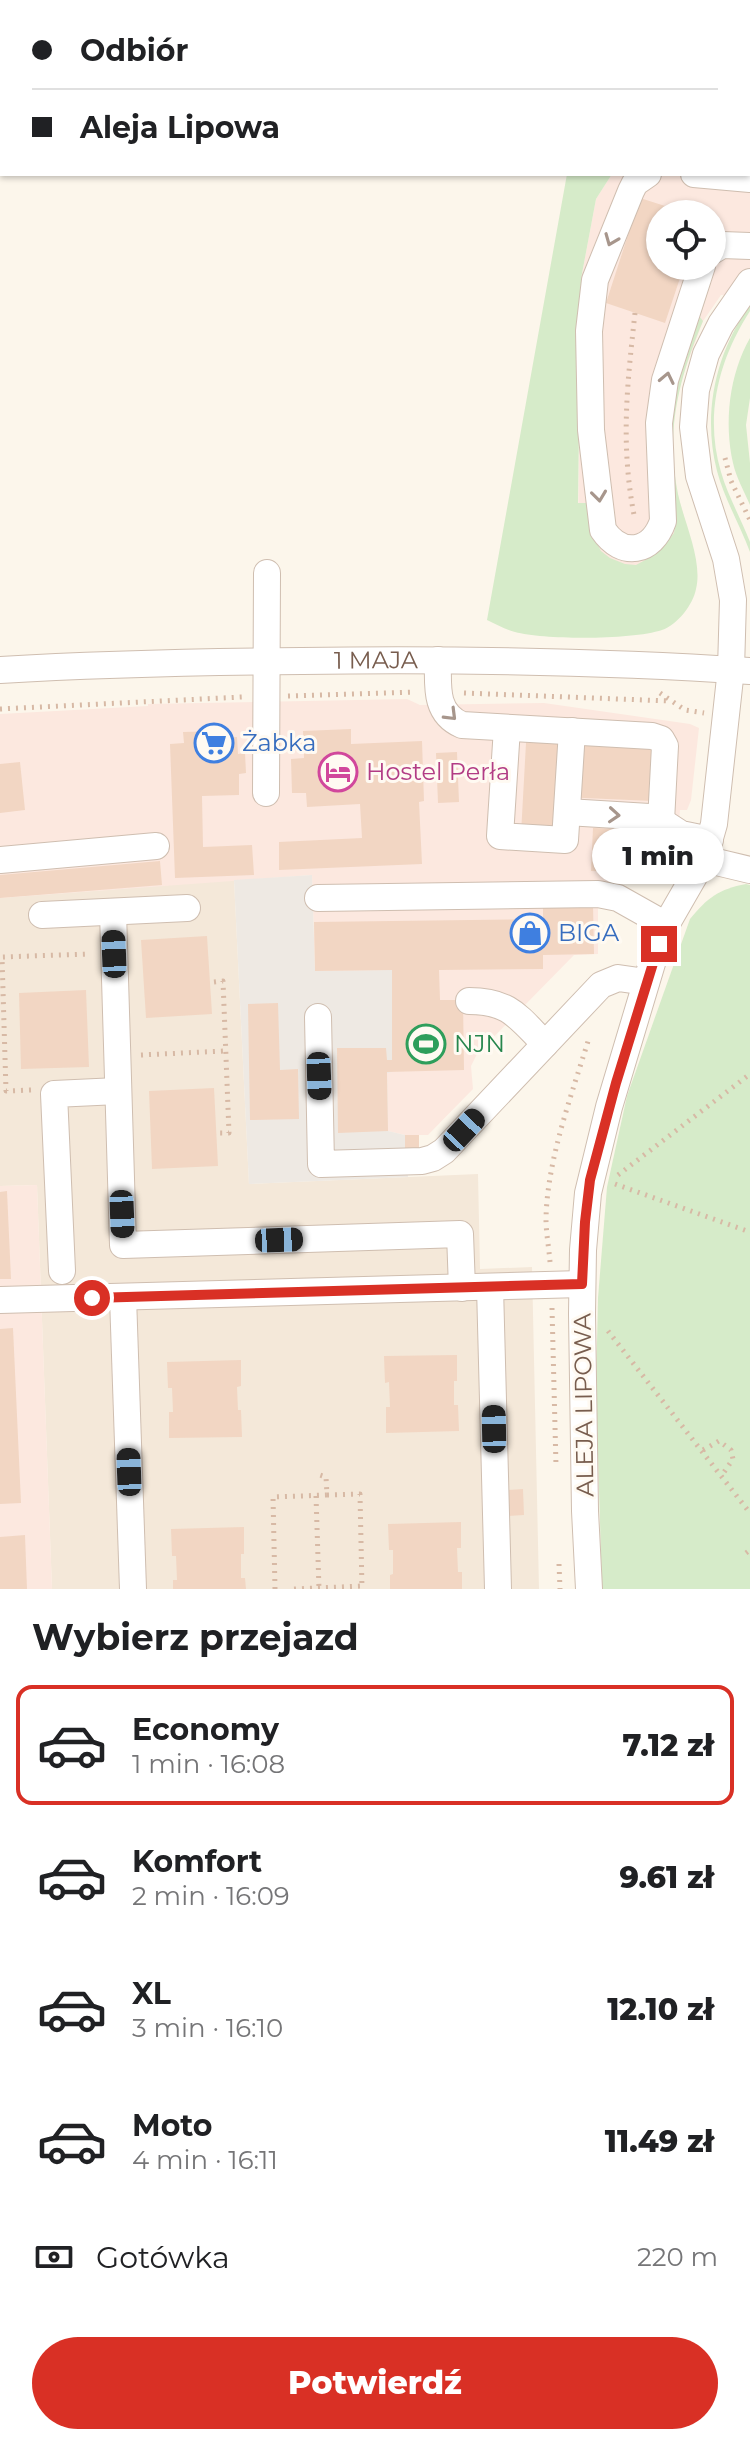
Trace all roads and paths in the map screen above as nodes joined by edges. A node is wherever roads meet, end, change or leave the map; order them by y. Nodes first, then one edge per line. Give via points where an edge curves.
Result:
1 (645, 176) edge
2 (716, 176) edge
3 (750, 179) edge
4 (726, 245) edge
5 (750, 246) edge
6 (697, 280) edge
7 (750, 282) edge
8 (635, 313) dead end
9 (723, 451) dead end
10 (750, 520) edge
11 (636, 525) dead end
12 (267, 573) dead end
13 (438, 660) junction
14 (267, 662) junction
15 (0, 670) edge
16 (740, 670) edge
17 (438, 692) junction
18 (266, 696) junction
19 (671, 701) dead end
20 (0, 709) edge
21 (507, 728) junction
22 (572, 731) junction
23 (266, 793) dead end
24 (567, 812) junction
25 (661, 821) junction
26 (156, 846) dead end
27 (707, 849) junction
28 (0, 860) edge
29 (750, 870) edge
30 (318, 898) dead end
31 (187, 908) dead end
32 (113, 912) junction
33 (42, 915) dead end
34 (666, 925) junction
35 (114, 954) junction
36 (214, 982) dead end
37 (646, 982) junction
38 (469, 1001) dead end
39 (318, 1017) dead end
40 (590, 1033) dead end
41 (545, 1044) junction
42 (225, 1051) junction
43 (128, 1055) dead end
44 (750, 1074) edge
45 (118, 1091) junction
46 (54, 1094) junction
47 (219, 1133) dead end
48 (750, 1232) edge
49 (551, 1266) dead end
50 (62, 1271) dead end
51 (582, 1284) junction
52 (490, 1287) junction
53 (462, 1288) junction
54 (123, 1297) junction
55 (0, 1300) edge
56 (604, 1326) dead end
57 (703, 1450) junction
58 (317, 1474) dead end
59 (722, 1475) junction
60 (327, 1495) junction
61 (316, 1496) junction
62 (750, 1513) edge
63 (362, 1587) edge
64 (319, 1588) edge
65 (133, 1589) edge
66 (275, 1589) edge
67 (294, 1589) edge
68 (498, 1589) edge
69 (589, 1589) edge

1 -> 6 street via 631,191 595,280 589,331 591,430 603,530 626,548 646,546 663,521 659,423 670,363
2 - 3 street
4 - 5 street
7 - 16 street, ALEJA LIPOWA via 706,354 693,427 699,476 731,580
8 - 11 path via 625,447
9 - 10 path
12 - 14 street
13 - 14 street, 1 MAJA
13 - 16 street, 1 MAJA
13 - 17 street
14 - 15 street, 1 MAJA
14 - 18 street
16 - 27 street, ALEJA LIPOWA
17 - 18 path
17 - 19 path
17 -> 21 street via 441,706 456,723
18 - 20 path
18 - 23 street
21 - 22 street
21 - 24 street via 500,836 565,840
22 - 24 street
22 - 25 street via 661,739
24 -> 25 street
25 - 27 street
26 - 28 street
27 - 29 street
27 - 34 street, ALEJA LIPOWA
30 - 34 street via 598,894 618,898
31 - 32 street
32 - 33 street
32 - 35 street
34 - 37 street, ALEJA LIPOWA
35 - 45 street
35 - 46 path via 2,957 6,1091 51,1089
36 - 42 path via 223,981
37 - 41 street via 618,978 601,985
37 - 51 street, ALEJA LIPOWA via 590,1180
38 - 41 street via 504,1006
39 - 41 street via 321,1164 433,1158
40 - 49 path via 552,1175 546,1219
42 - 43 path
42 - 47 path via 229,1133
44 - 48 path via 608,1183
45 - 46 street
45 - 53 street via 123,1245 460,1234
46 - 50 street
51 - 52 street
51 - 69 street, ALEJA LIPOWA
52 - 53 street
52 - 68 street
53 - 54 street
54 - 55 street
54 - 65 street
56 - 57 path
57 - 59 path
57 - 59 path via 719,1441 731,1450 733,1459
58 - 60 path via 326,1477
59 - 62 path
60 - 61 path
60 - 63 path via 360,1494
61 - 64 path
61 - 66 path via 273,1497
63 - 64 path
64 - 67 path

